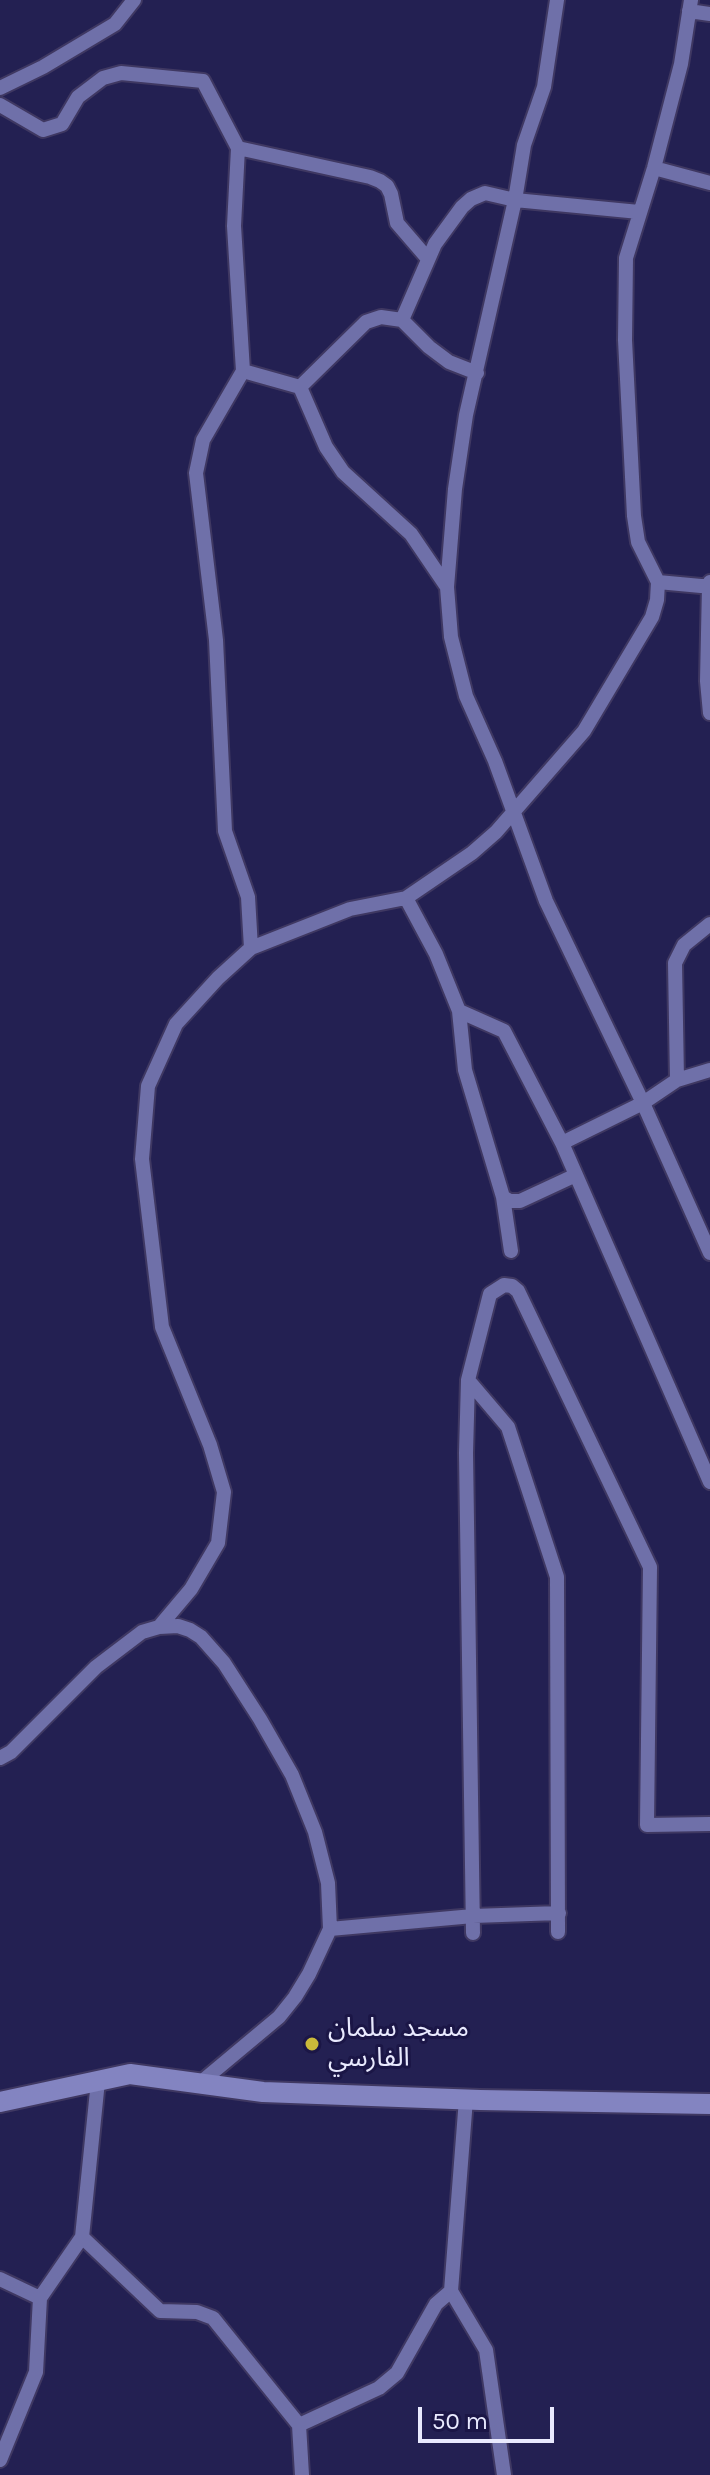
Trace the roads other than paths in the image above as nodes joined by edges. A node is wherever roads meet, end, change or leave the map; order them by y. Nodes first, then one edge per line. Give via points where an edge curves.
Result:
1 (134, 0) edge
2 (557, 0) edge
3 (690, 5) edge
4 (710, 14) edge
5 (0, 88) edge
6 (0, 105) edge
7 (238, 148) junction
8 (654, 168) junction
9 (710, 183) edge
10 (515, 200) junction
11 (639, 212) junction
12 (428, 259) junction
13 (402, 320) junction
14 (243, 371) junction
15 (477, 373) junction
16 (300, 387) junction
17 (658, 582) junction
18 (709, 584) edge
19 (447, 587) junction
20 (708, 641) edge
21 (710, 713) edge
22 (514, 811) junction
23 (406, 898) junction
24 (710, 924) edge
25 (251, 948) junction
26 (459, 1011) junction
27 (710, 1070) edge
28 (677, 1080) junction
29 (643, 1103) junction
30 (562, 1143) junction
31 (576, 1175) junction
32 (503, 1197) junction
33 (511, 1251) dead end
34 (710, 1253) edge
35 (468, 1380) junction
36 (710, 1482) edge
37 (159, 1627) junction
38 (0, 1758) edge
39 (710, 1824) edge
40 (559, 1913) junction
41 (473, 1916) junction
42 (330, 1929) junction
43 (558, 1932) dead end
44 (473, 1933) dead end
45 (98, 2081) junction
46 (200, 2083) junction
47 (466, 2099) junction
48 (0, 2102) edge
49 (710, 2104) edge
50 (82, 2237) junction
51 (0, 2279) edge
52 (451, 2291) junction
53 (40, 2298) junction
54 (299, 2425) junction
55 (0, 2460) edge
56 (302, 2475) edge
57 (504, 2475) edge

1 - 5 street via 115,24
2 - 10 street via 544,87 524,145
3 - 4 street
3 - 8 street
6 - 7 street via 43,130 62,124 78,97 103,78 121,73 203,81
7 - 12 street via 380,181 391,194 397,223
7 - 14 street via 234,226
8 - 9 street
8 - 11 street
10 - 11 street
10 - 12 street via 485,193 471,199
10 - 15 street
11 - 17 street via 626,258 634,516 638,542
12 - 13 street
13 - 15 street via 449,362
13 - 16 street via 381,317 366,322
14 - 16 street
14 - 25 street via 203,440 196,473 216,640 225,831 248,897
15 - 19 street via 455,489
16 - 19 street via 343,472 411,534
17 - 18 street
17 - 22 street via 652,617 584,731
18 - 20 street
19 - 22 street via 451,637 466,696
20 - 21 street
22 - 23 street via 472,853
22 - 29 street via 546,901
23 - 25 street via 350,909
23 - 26 street
24 - 28 street via 684,945 675,963
25 - 37 street via 176,1024 148,1086 142,1159 162,1327 224,1492 218,1543 191,1589
26 - 30 street via 504,1031
26 - 32 street via 465,1070
27 - 28 street
28 - 29 street
29 - 30 street
29 - 34 street
30 - 31 street
31 - 32 street via 520,1201
31 - 36 street
32 - 33 street
35 - 39 street via 490,1294 512,1286 650,1567 647,1825
35 - 40 street via 508,1427 557,1577
35 - 41 street
37 - 38 street via 142,1632 96,1667
37 - 42 street via 178,1626 201,1637 224,1663 292,1775 328,1883
40 - 41 street
40 - 43 street
41 - 42 street
41 - 44 street
42 - 46 street via 309,1974 279,2017
45 - 46 street via 130,2074
45 - 48 street
45 - 50 street
46 - 47 street via 263,2092
47 - 49 street
47 - 52 street
50 - 53 street
50 - 54 street via 160,2311 213,2318
51 - 53 street
52 - 54 street via 436,2304 397,2373 379,2388
52 - 57 street via 486,2350
53 - 55 street via 36,2372
54 - 56 street

